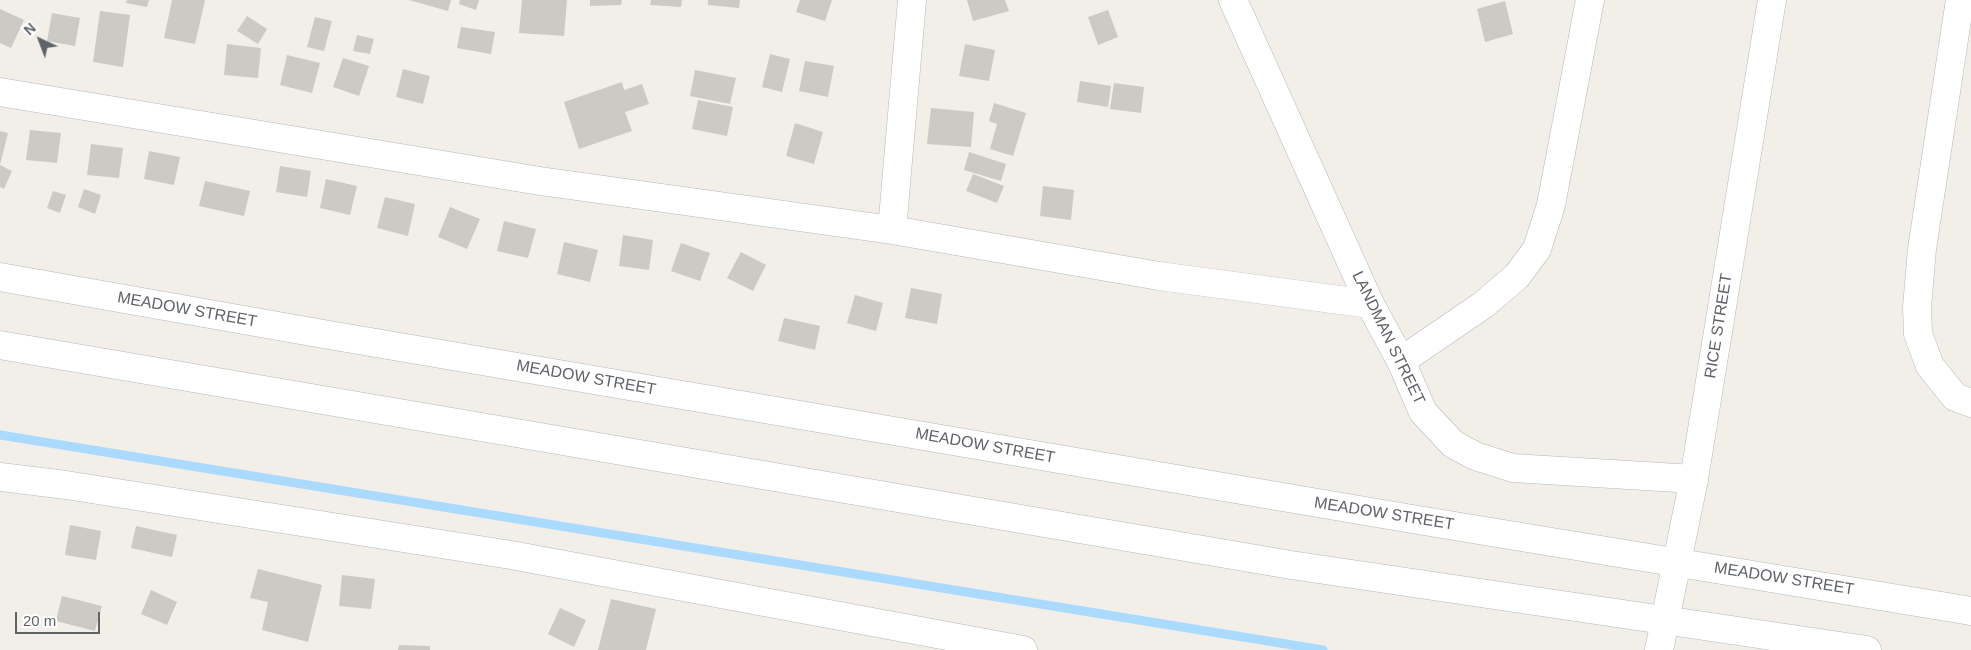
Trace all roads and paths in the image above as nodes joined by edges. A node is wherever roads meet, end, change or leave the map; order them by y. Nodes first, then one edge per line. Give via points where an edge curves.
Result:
1 (912, 0) edge
2 (1233, 0) edge
3 (1590, 0) edge
4 (1772, 0) edge
5 (1960, 0) edge
6 (0, 92) edge
7 (892, 230) junction
8 (0, 277) edge
9 (1370, 304) junction
10 (0, 345) edge
11 (1401, 361) junction
12 (1971, 403) edge
13 (0, 477) edge
14 (1694, 479) junction
15 (1676, 561) junction
16 (1971, 611) edge
17 (1664, 619) junction
18 (1023, 650) edge
19 (1659, 650) edge
20 (1867, 650) edge

1 - 7 street
2 - 9 street, LANDMAN STREET
3 - 11 street via 1551,205 1537,249 1517,276 1482,305
4 - 14 street, RICE STREET
5 - 12 street via 1922,248 1917,307 1918,334 1930,366 1955,397
6 - 7 street via 540,181
7 - 9 street via 1159,276
8 - 15 street, MEADOW STREET via 1392,516
9 - 11 street, LANDMAN STREET
10 - 17 street via 1291,565
11 - 14 street, LANDMAN STREET via 1423,412 1453,444 1475,456 1513,468
13 - 18 street via 511,555
14 - 15 street, RICE STREET
15 - 16 street, MEADOW STREET
15 - 17 street, RICE STREET
17 - 19 street, RICE STREET
17 - 20 street

